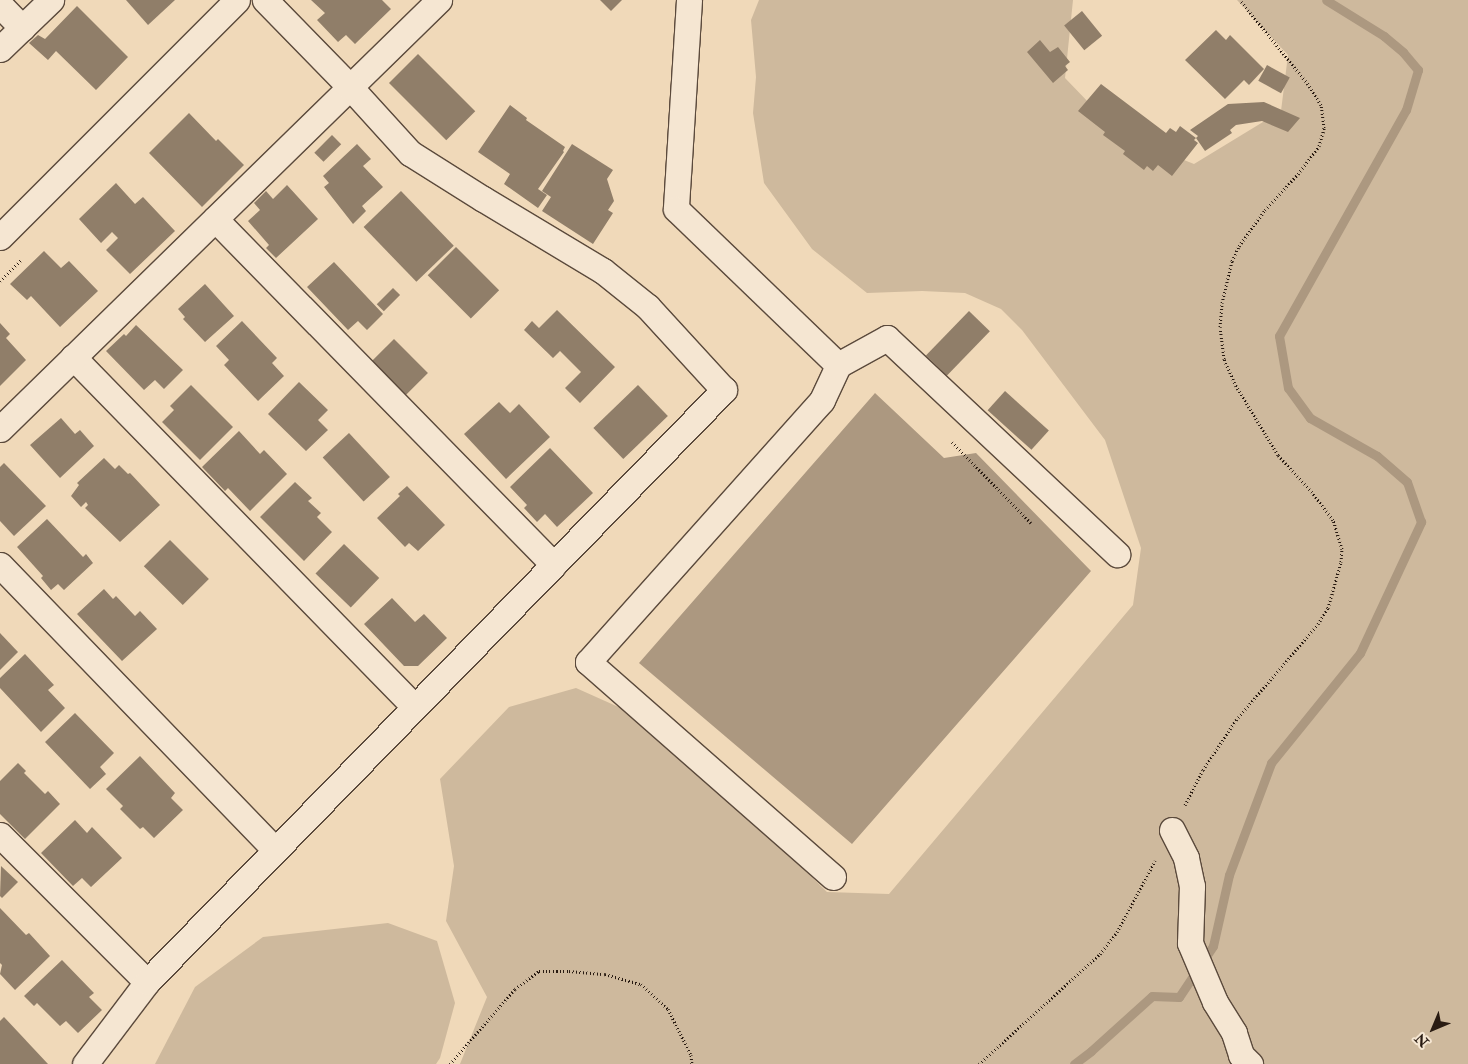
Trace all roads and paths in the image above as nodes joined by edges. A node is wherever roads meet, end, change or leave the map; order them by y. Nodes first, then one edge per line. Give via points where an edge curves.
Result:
1 (51, 0) edge
2 (237, 0) edge
3 (265, 0) edge
4 (439, 0) edge
5 (689, 0) edge
6 (1240, 0) edge
7 (0, 5) edge
8 (22, 28) junction
9 (0, 49) edge
10 (350, 86) junction
11 (215, 219) junction
12 (0, 237) edge
13 (73, 357) junction
14 (838, 365) junction
15 (0, 429) edge
16 (1117, 554) dead end
17 (0, 565) edge
18 (554, 565) junction
19 (414, 706) junction
20 (1172, 830) junction
21 (0, 835) edge
22 (275, 850) junction
23 (833, 877) dead end
24 (147, 982) junction
25 (84, 1064) edge
26 (450, 1064) edge
27 (692, 1064) edge
28 (979, 1064) edge
29 (1250, 1064) edge

1 - 8 street
2 - 12 street
3 - 10 street
4 - 10 street
5 - 14 street via 676,209
6 - 20 path via 1308,84 1321,105 1324,128 1319,146 1264,210 1232,261 1222,302 1220,327 1224,359 1236,386 1278,455 1333,520 1342,549 1342,562 1328,608 1318,624 1236,720 1203,770
7 - 8 street
8 - 9 street
10 - 11 street
10 - 18 street via 410,153 603,271 648,307 724,390
11 - 13 street
11 - 18 street
13 - 15 street
13 - 19 street
14 - 16 street via 887,338
14 - 23 street via 822,400 588,662
17 - 22 street
18 - 19 street
19 - 22 street
20 - 28 path via 1117,932 1100,954
20 - 29 street via 1186,858 1192,886 1190,943 1215,1002 1234,1033 1241,1055
21 - 24 street
22 - 24 street
24 - 25 street
26 - 27 path via 515,989 539,971 605,974 641,984 668,1009 692,1055

